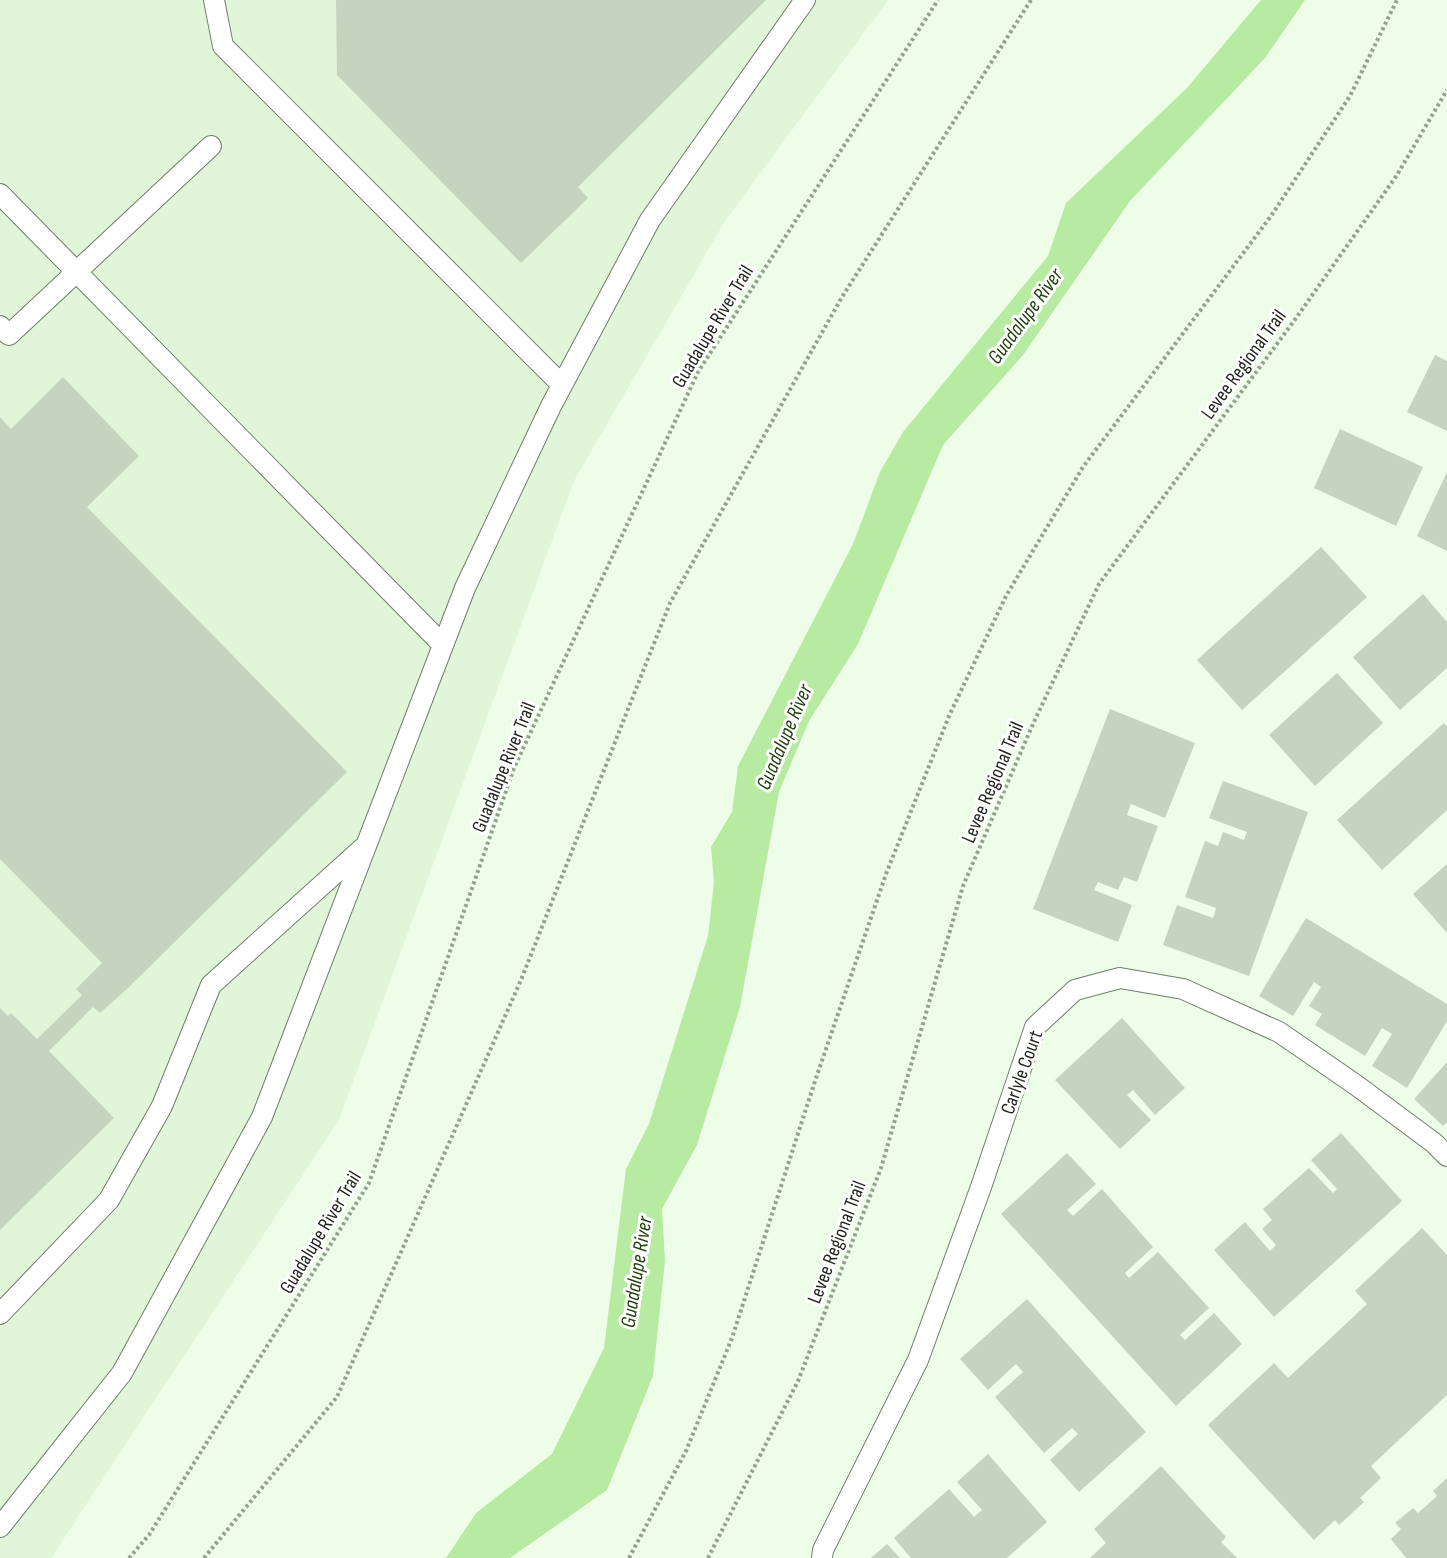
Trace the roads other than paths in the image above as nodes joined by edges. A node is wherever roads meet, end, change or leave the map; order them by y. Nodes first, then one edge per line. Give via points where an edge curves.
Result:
1 (805, 0) edge
2 (216, 2) edge
3 (211, 146) dead end
4 (0, 194) edge
5 (76, 271) junction
6 (0, 326) edge
7 (562, 385) junction
8 (443, 645) junction
9 (366, 844) junction
10 (1447, 1156) edge
11 (0, 1314) edge
12 (0, 1527) edge
13 (822, 1558) edge

1 - 7 lane via 650,220
2 - 7 lane via 223,46
3 - 5 lane
4 - 5 lane
5 - 6 lane via 9,335
5 - 8 lane
7 - 8 lane via 465,588
8 - 9 lane
9 - 11 lane via 211,985 162,1106 109,1200
9 - 12 lane via 262,1117 122,1373
10 - 13 lane, Carlyle Court via 1356,1085 1279,1032 1183,989 1120,978 1075,990 1035,1026 918,1360

